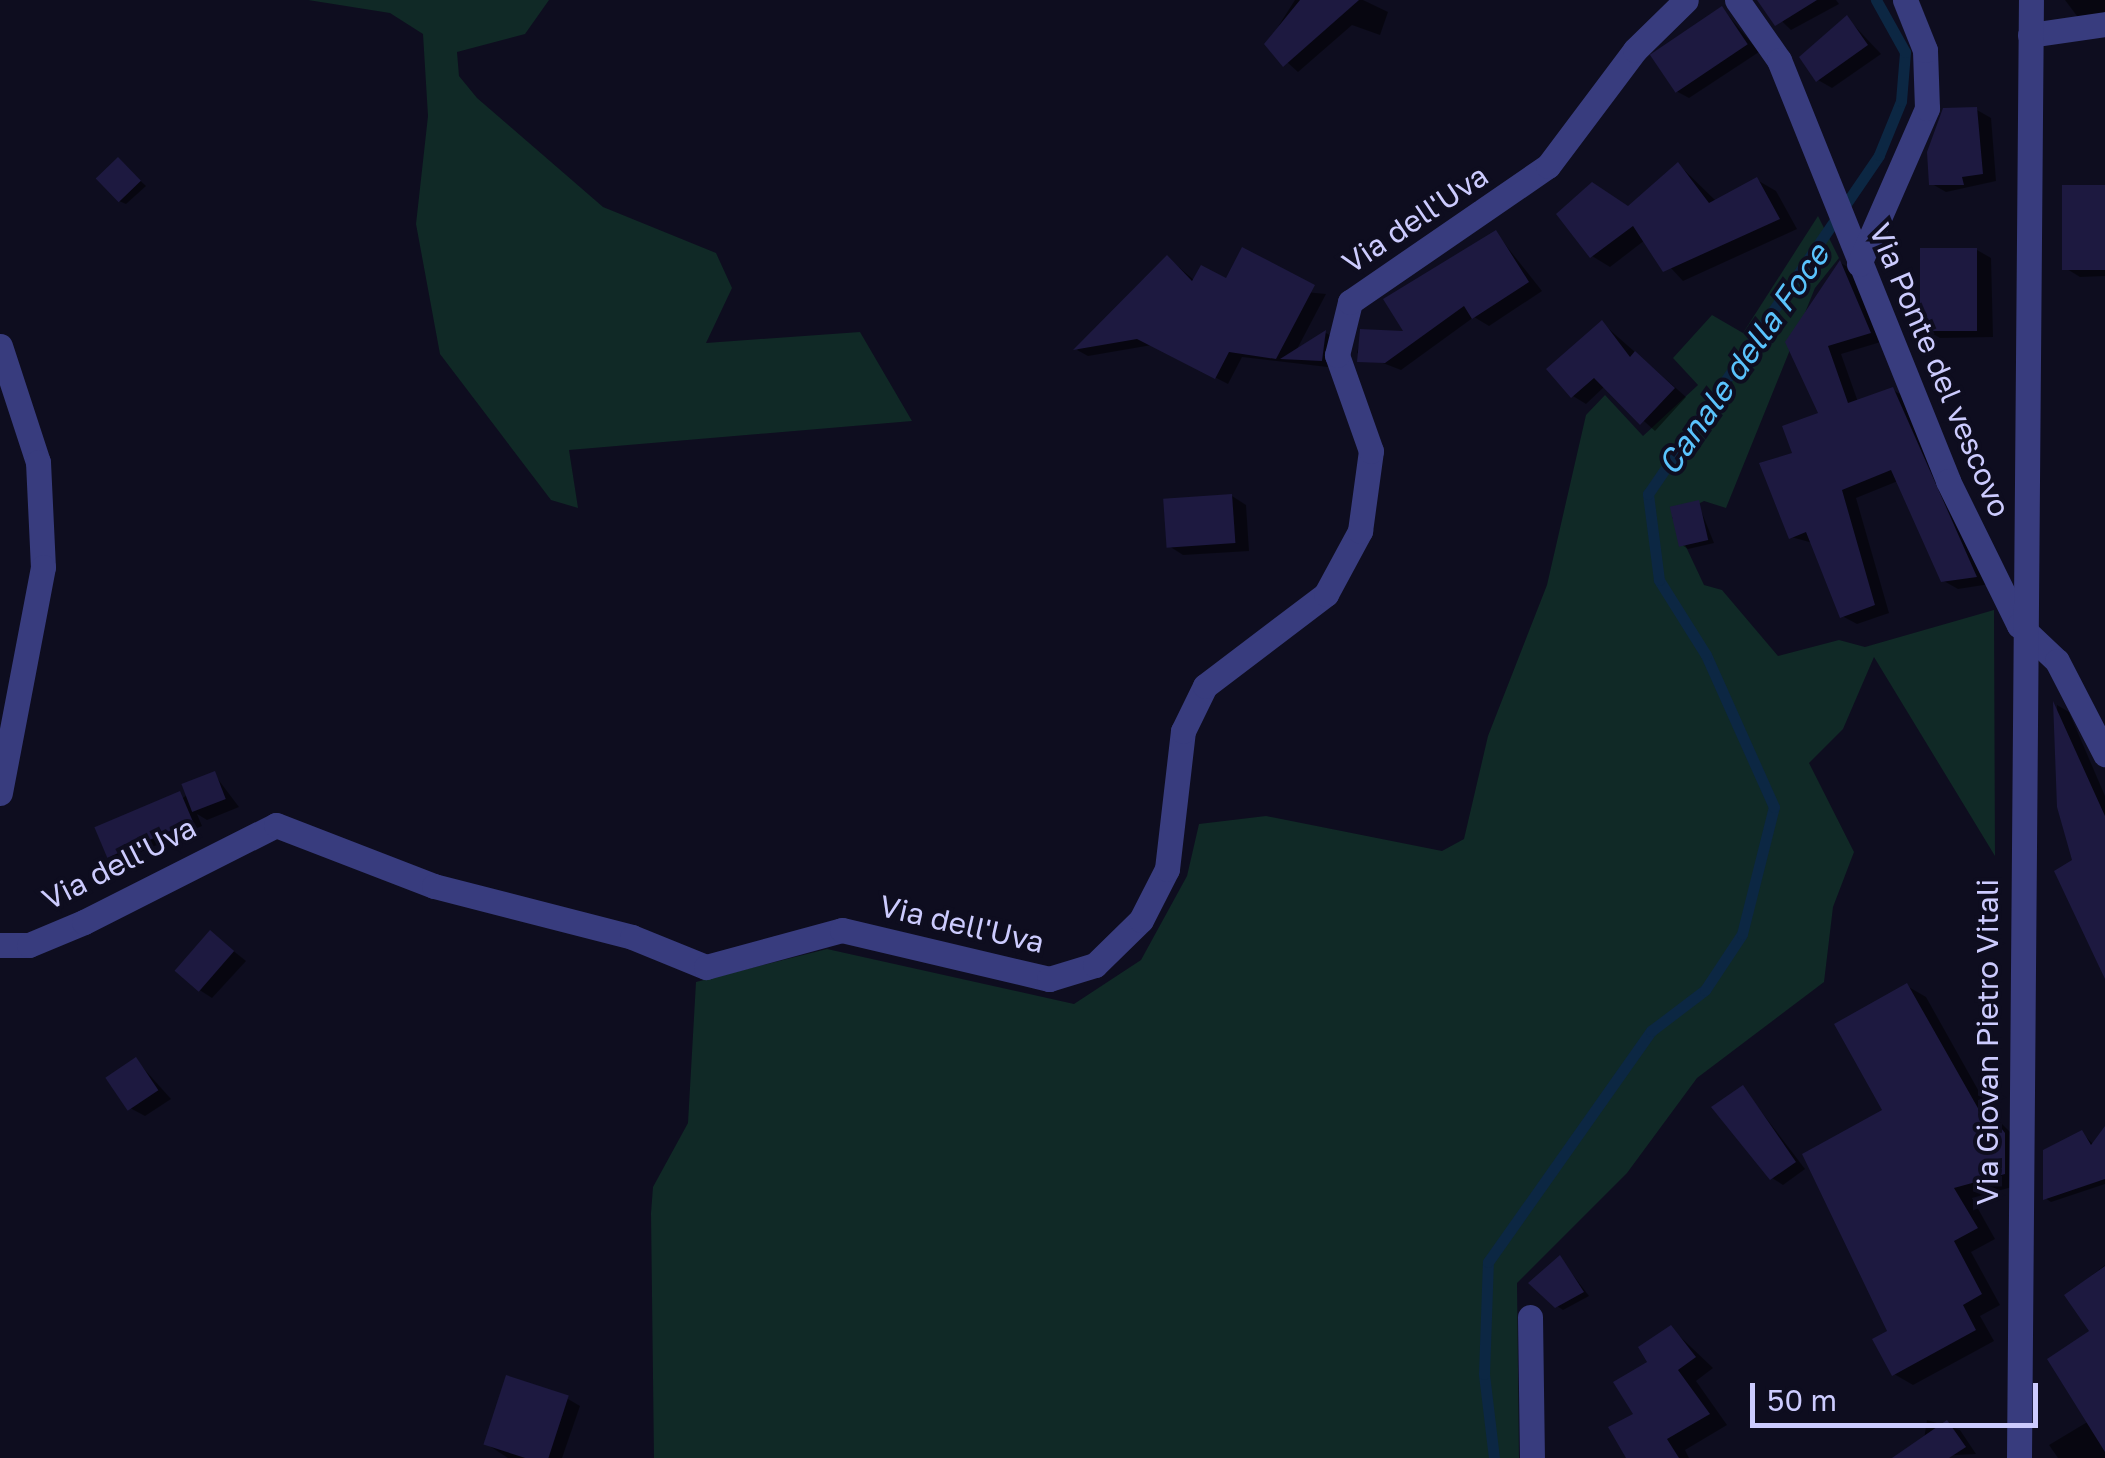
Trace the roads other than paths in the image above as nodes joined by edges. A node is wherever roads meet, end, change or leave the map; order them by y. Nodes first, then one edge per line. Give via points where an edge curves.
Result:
1 (1686, 0) edge
2 (1737, 0) edge
3 (1904, 0) edge
4 (2031, 0) edge
5 (2105, 24) edge
6 (2030, 35) junction
7 (1857, 258) junction
8 (0, 346) edge
9 (2020, 625) junction
10 (2105, 754) edge
11 (0, 793) edge
12 (0, 944) edge
13 (1530, 1317) dead end
14 (1532, 1458) edge
15 (2019, 1458) edge

1 - 12 street, Via dell'Uva via 1635,50 1548,166 1350,302 1337,356 1372,475 1350,558 1326,594 1205,686 1183,731 1181,809 1166,869 1141,920 1095,965 1048,979 842,930 706,968 632,937 434,886 276,825 66,930 29,945
2 - 7 street, Via Ponte del vescovo via 1779,60
3 - 7 street via 1925,50 1927,108
4 - 6 street, Via Giovan Pietro Vitali
5 - 6 street
6 - 9 street, Via Giovan Pietro Vitali
7 - 9 street, Via Ponte del vescovo
8 - 11 street via 38,462 43,567
9 - 10 street, Via Ponte del vescovo via 2057,661
9 - 15 street, Via Giovan Pietro Vitali
13 - 14 street

